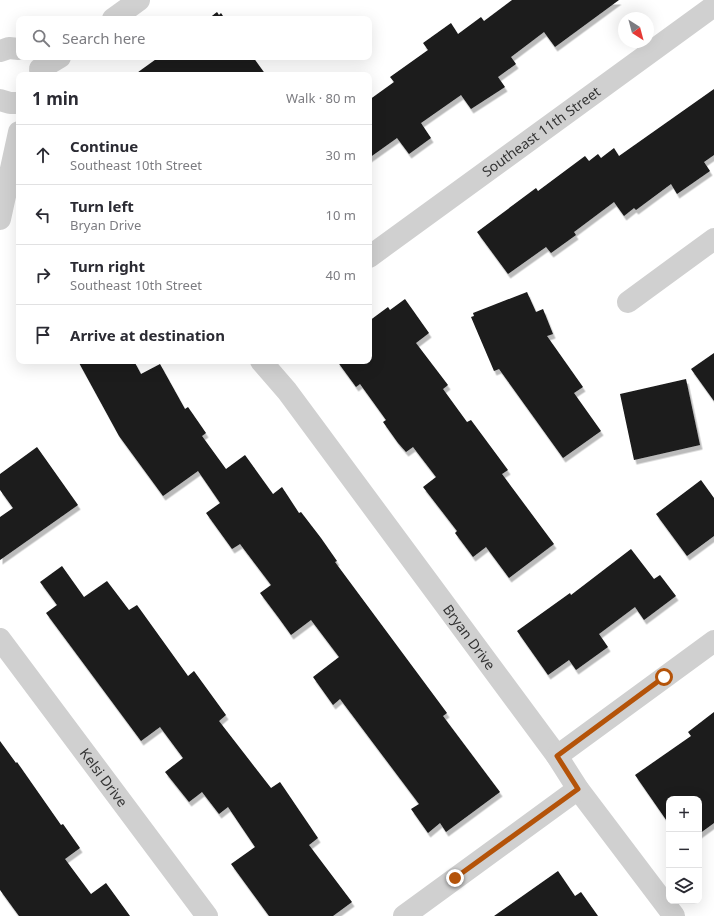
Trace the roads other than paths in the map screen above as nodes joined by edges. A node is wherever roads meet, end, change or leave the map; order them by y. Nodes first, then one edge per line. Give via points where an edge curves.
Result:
1 (139, 0) edge
2 (714, 6) edge
3 (116, 16) edge
4 (53, 60) edge
5 (38, 67) edge
6 (0, 100) edge
7 (16, 103) edge
8 (16, 146) edge
9 (0, 219) edge
10 (714, 240) edge
11 (372, 255) edge
12 (628, 302) dead end
13 (264, 364) edge
14 (0, 638) edge
15 (714, 641) edge
16 (557, 756) junction
17 (578, 789) junction
18 (207, 916) edge
19 (404, 916) edge
20 (674, 916) edge

1 - 3 street
2 - 11 street, Southeast 11th Street
4 - 5 street
6 - 7 street
8 - 9 street
10 - 12 street
13 - 16 street, Bryan Drive via 292,398
14 - 18 street, Kelsi Drive
15 - 16 street
16 - 17 street, Bryan Drive
17 - 19 street
17 - 20 street, Bryan Drive

